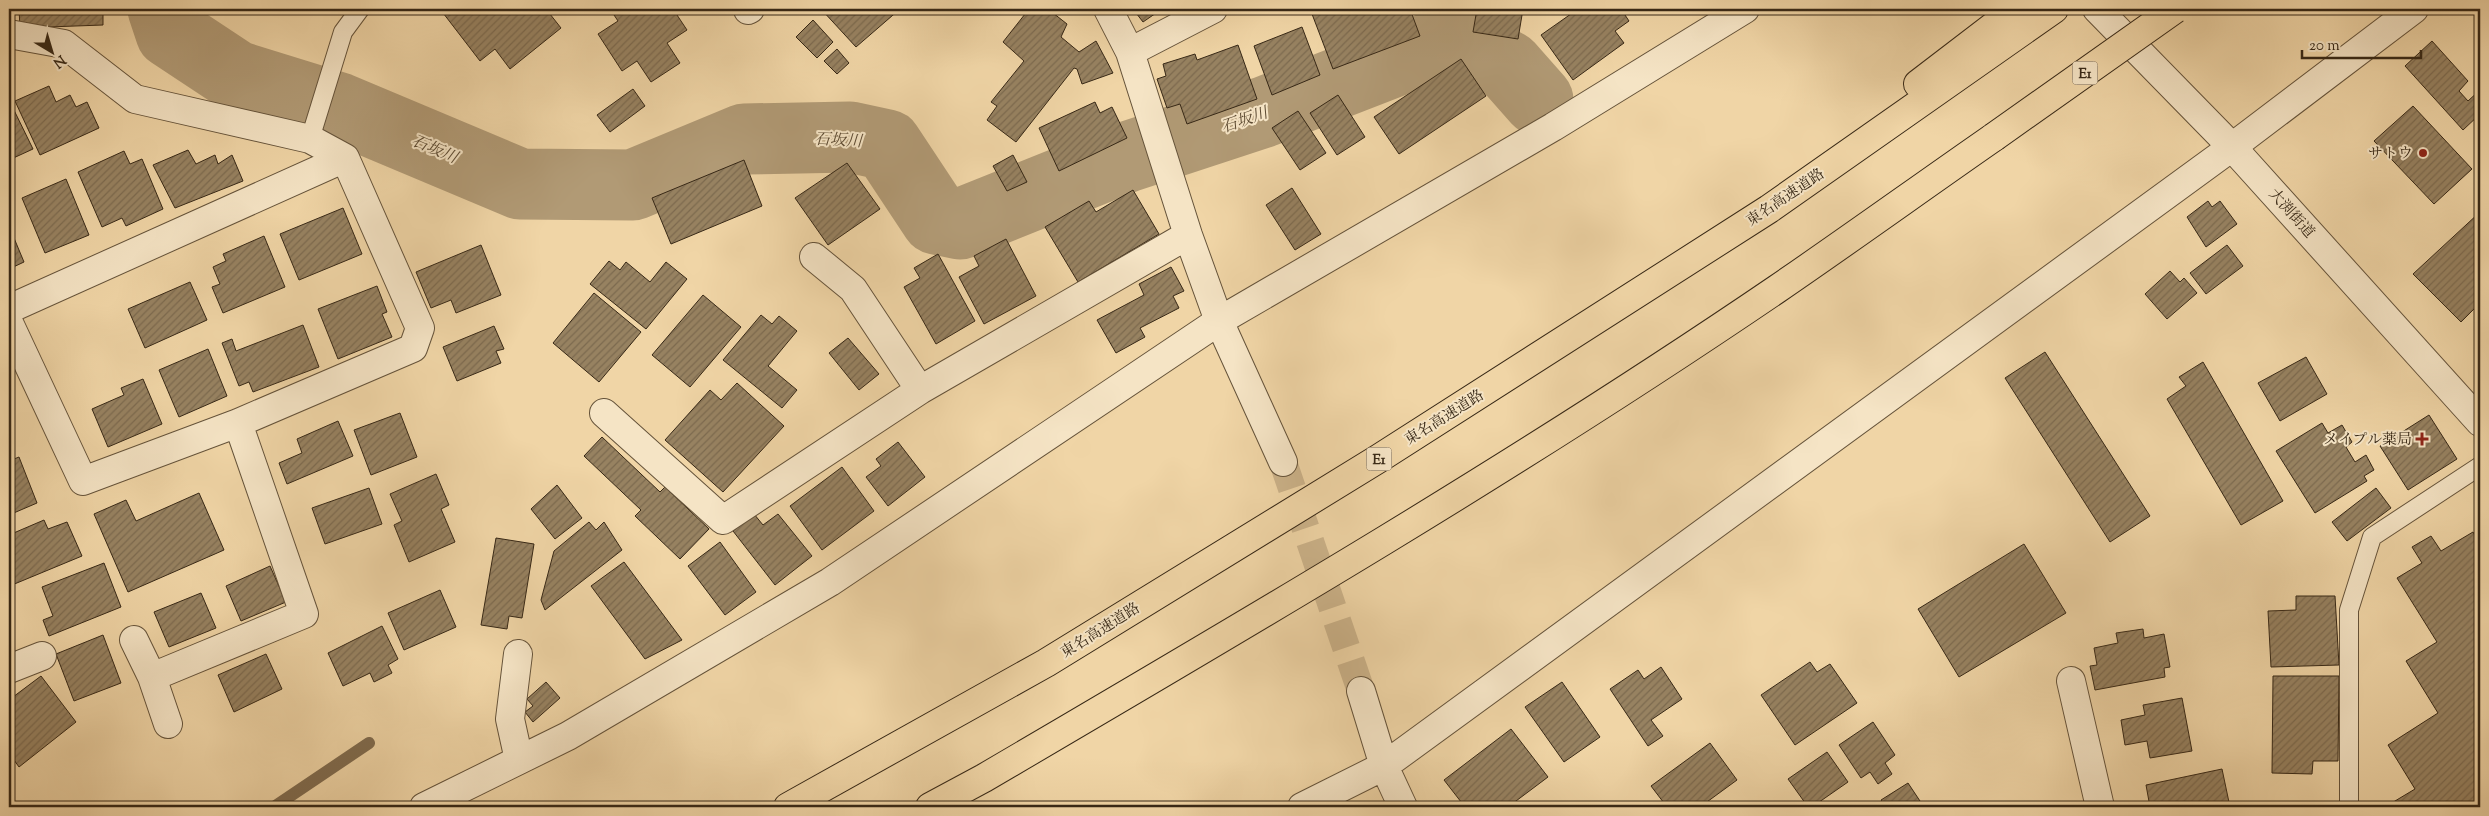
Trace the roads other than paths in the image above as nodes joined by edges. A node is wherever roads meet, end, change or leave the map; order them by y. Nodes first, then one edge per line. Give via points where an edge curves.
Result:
1 (360, 9) edge
2 (1108, 9) edge
3 (1213, 9) edge
4 (1745, 9) edge
5 (2016, 9) edge
6 (2054, 9) edge
7 (2097, 9) edge
8 (2175, 9) edge
9 (2414, 9) edge
10 (9, 34) edge
11 (1130, 52) junction
12 (1944, 74) junction
13 (311, 136) junction
14 (2232, 147) junction
15 (346, 158) junction
16 (1188, 235) junction
17 (814, 257) dead end
18 (9, 309) edge
19 (1219, 321) junction
20 (9, 323) edge
21 (920, 390) junction
22 (604, 412) dead end
23 (2480, 422) edge
24 (238, 423) junction
25 (1283, 462) tunnel mouth
26 (2480, 466) edge
27 (134, 640) dead end
28 (518, 654) dead end
29 (42, 656) dead end
30 (9, 669) edge
31 (152, 677) junction
32 (2071, 681) dead end
33 (1361, 691) tunnel mouth
34 (168, 724) dead end
35 (519, 760) junction
36 (1384, 766) junction
37 (424, 807) edge
38 (788, 807) edge
39 (930, 807) edge
40 (1302, 807) edge
41 (1403, 807) edge
42 (2100, 807) edge
43 (2349, 807) edge

1 - 13 lane via 343,32
2 - 11 street
3 - 11 street
4 - 19 street via 1553,127
5 - 12 highway
6 - 12 highway
7 - 14 street, 大渕街道
8 - 39 highway, E1, bridge via 1776,289 1558,432 1307,588
9 - 14 street
10 - 13 street via 64,44 135,99
11 - 16 street
12 - 38 highway, 東名高速道路 / E1 via 1769,209 1387,453 1046,663
13 - 15 street
14 - 23 street, 大渕街道
14 - 36 street
15 - 18 street
15 - 24 street via 420,328 413,348
16 - 19 street
16 - 21 street
17 - 21 street via 853,289
19 - 25 street
19 - 35 street via 830,582 568,736
20 - 24 street via 83,481
21 - 22 street via 723,520
24 - 31 street via 304,614
26 - 43 lane via 2372,537 2349,610
27 - 31 street
28 - 35 street via 510,719
29 - 30 street
31 - 34 street
32 - 42 street
33 - 36 street
35 - 37 street
36 - 40 street
36 - 41 street

